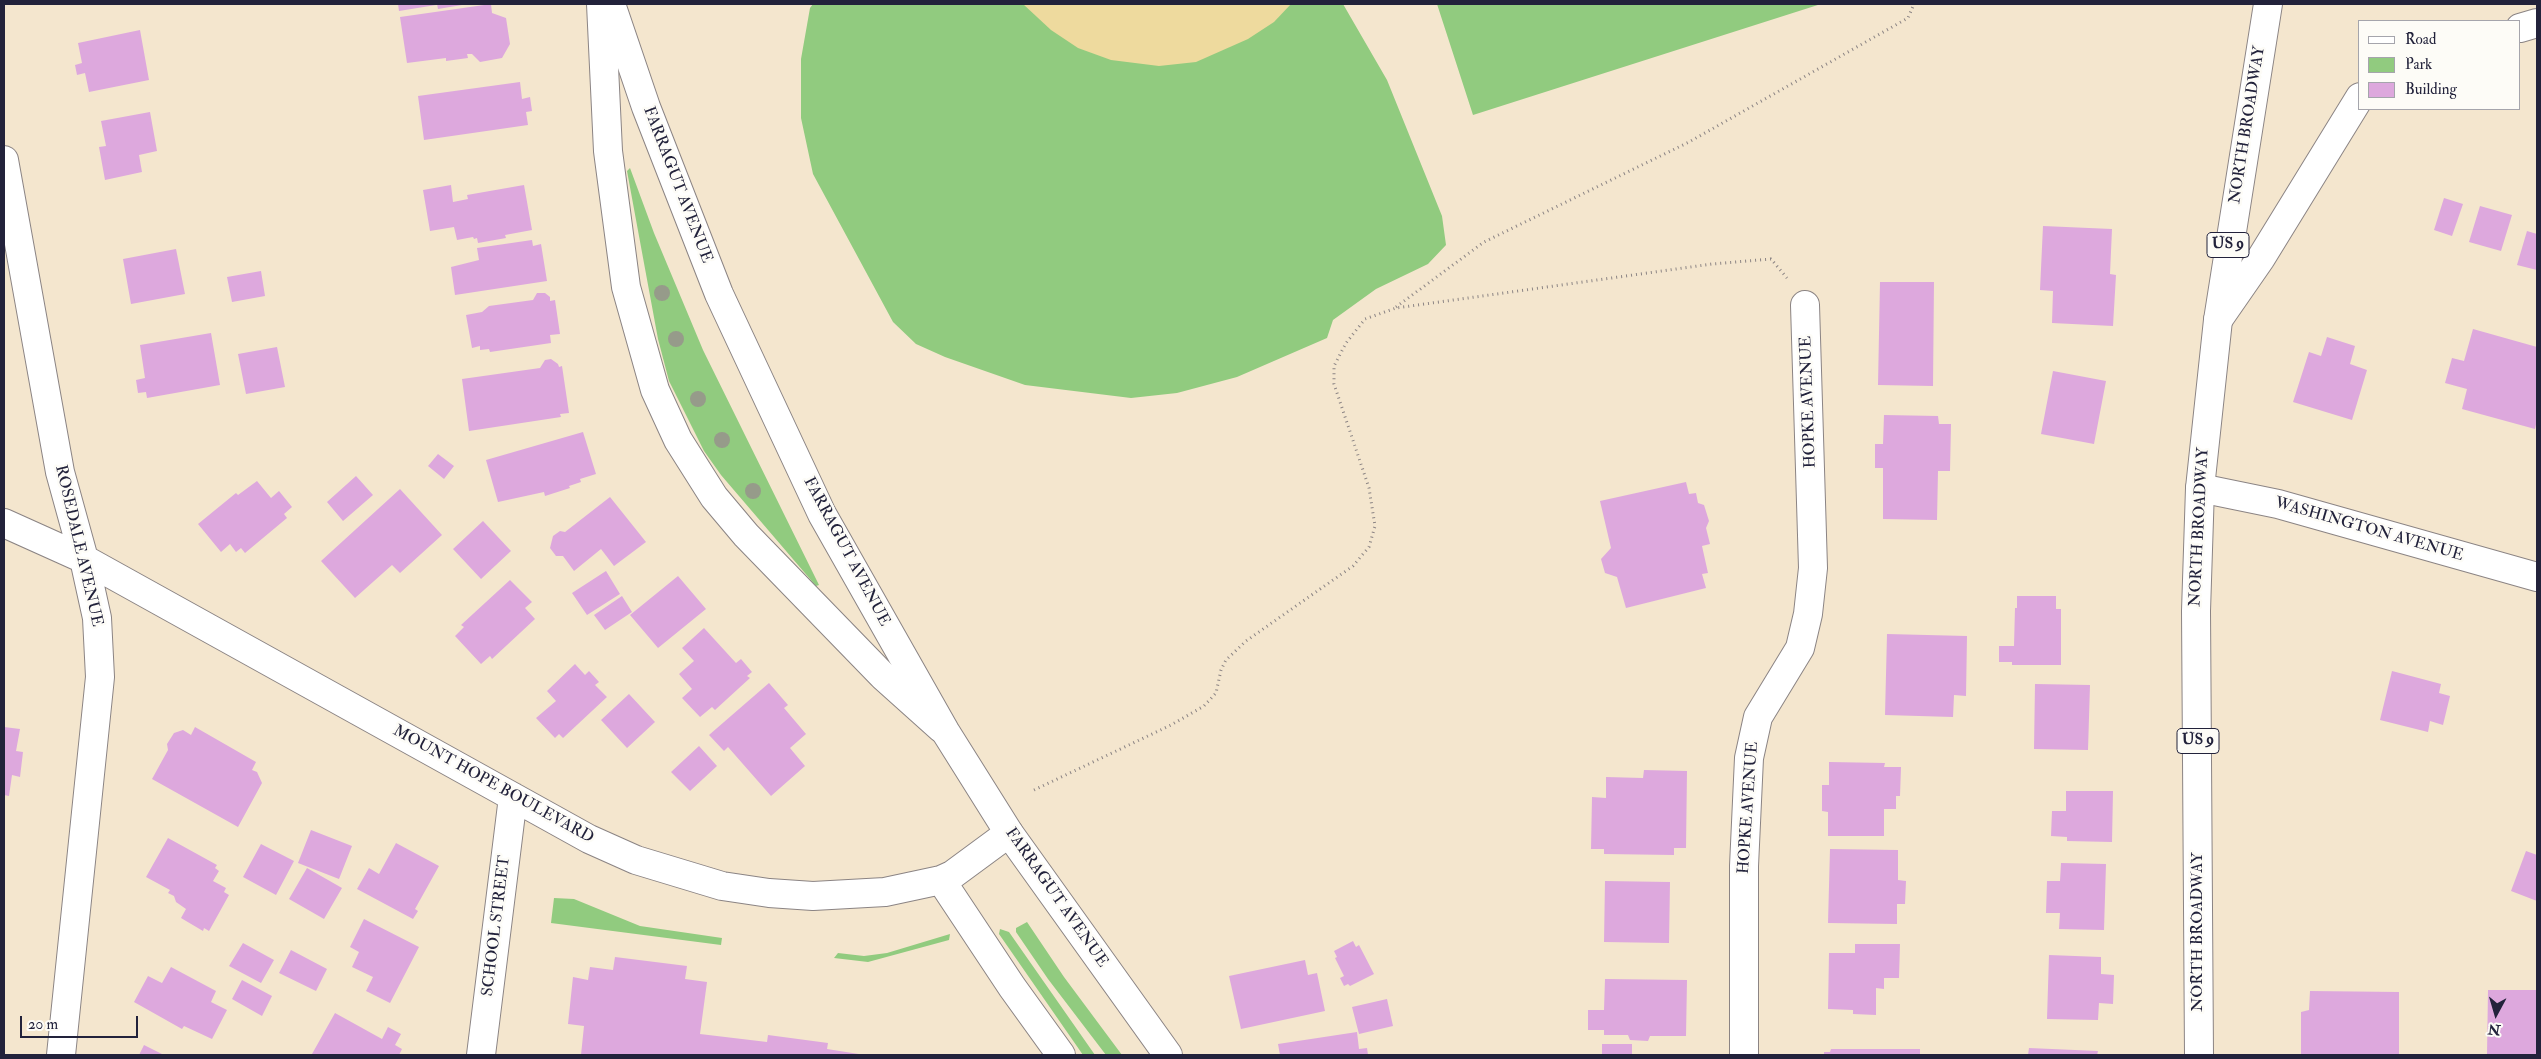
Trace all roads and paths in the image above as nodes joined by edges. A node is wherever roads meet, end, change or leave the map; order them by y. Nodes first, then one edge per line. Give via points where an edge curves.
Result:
1 (601, 4) edge
2 (610, 4) edge
3 (1914, 4) edge
4 (2268, 4) edge
5 (2537, 23) edge
6 (2521, 28) edge
7 (2358, 100) edge
8 (4, 160) edge
9 (1787, 278) dead end
10 (1805, 305) dead end
11 (1396, 308) junction
12 (2218, 320) junction
13 (2200, 488) junction
14 (4, 523) edge
15 (84, 559) junction
16 (2537, 577) edge
17 (945, 731) junction
18 (1034, 790) dead end
19 (512, 796) junction
20 (1009, 833) junction
21 (941, 880) junction
22 (61, 1055) edge
23 (481, 1055) edge
24 (1061, 1055) edge
25 (1168, 1055) edge
26 (1744, 1055) edge
27 (2199, 1055) edge

1 - 17 street via 608,151 626,287 655,390 678,440 714,497 746,535 883,676
2 - 17 street, FARRAGUT AVENUE via 646,107 720,294 822,514
3 - 11 path via 1908,18 1698,137 1484,242
4 - 12 street, NORTH BROADWAY / US 9
5 - 6 street
7 - 12 street via 2261,258
8 - 15 street, ROSEDALE AVENUE via 60,472
9 - 11 path via 1771,259 1703,265
10 - 26 street, HOPKE AVENUE via 1813,568 1800,648 1758,717 1749,758 1744,866
11 - 18 path via 1365,319 1346,343 1334,366 1334,384 1369,488 1375,526 1370,547 1352,566 1246,641 1226,660 1216,693 1204,706
12 - 13 street, NORTH BROADWAY / US 9
13 - 16 street, WASHINGTON AVENUE via 2278,504
13 - 27 street, NORTH BROADWAY / US 9 via 2196,611
14 - 15 street, MOUNT HOPE BOULEVARD
15 - 19 street, MOUNT HOPE BOULEVARD
15 - 22 street, ROSEDALE AVENUE via 97,618 100,677
17 - 20 street, FARRAGUT AVENUE
19 - 21 street, MOUNT HOPE BOULEVARD via 589,839 636,860 722,886 813,896 885,892
19 - 23 street, SCHOOL STREET
20 - 21 street, MOUNT HOPE BOULEVARD
20 - 25 street, FARRAGUT AVENUE
21 - 24 street

